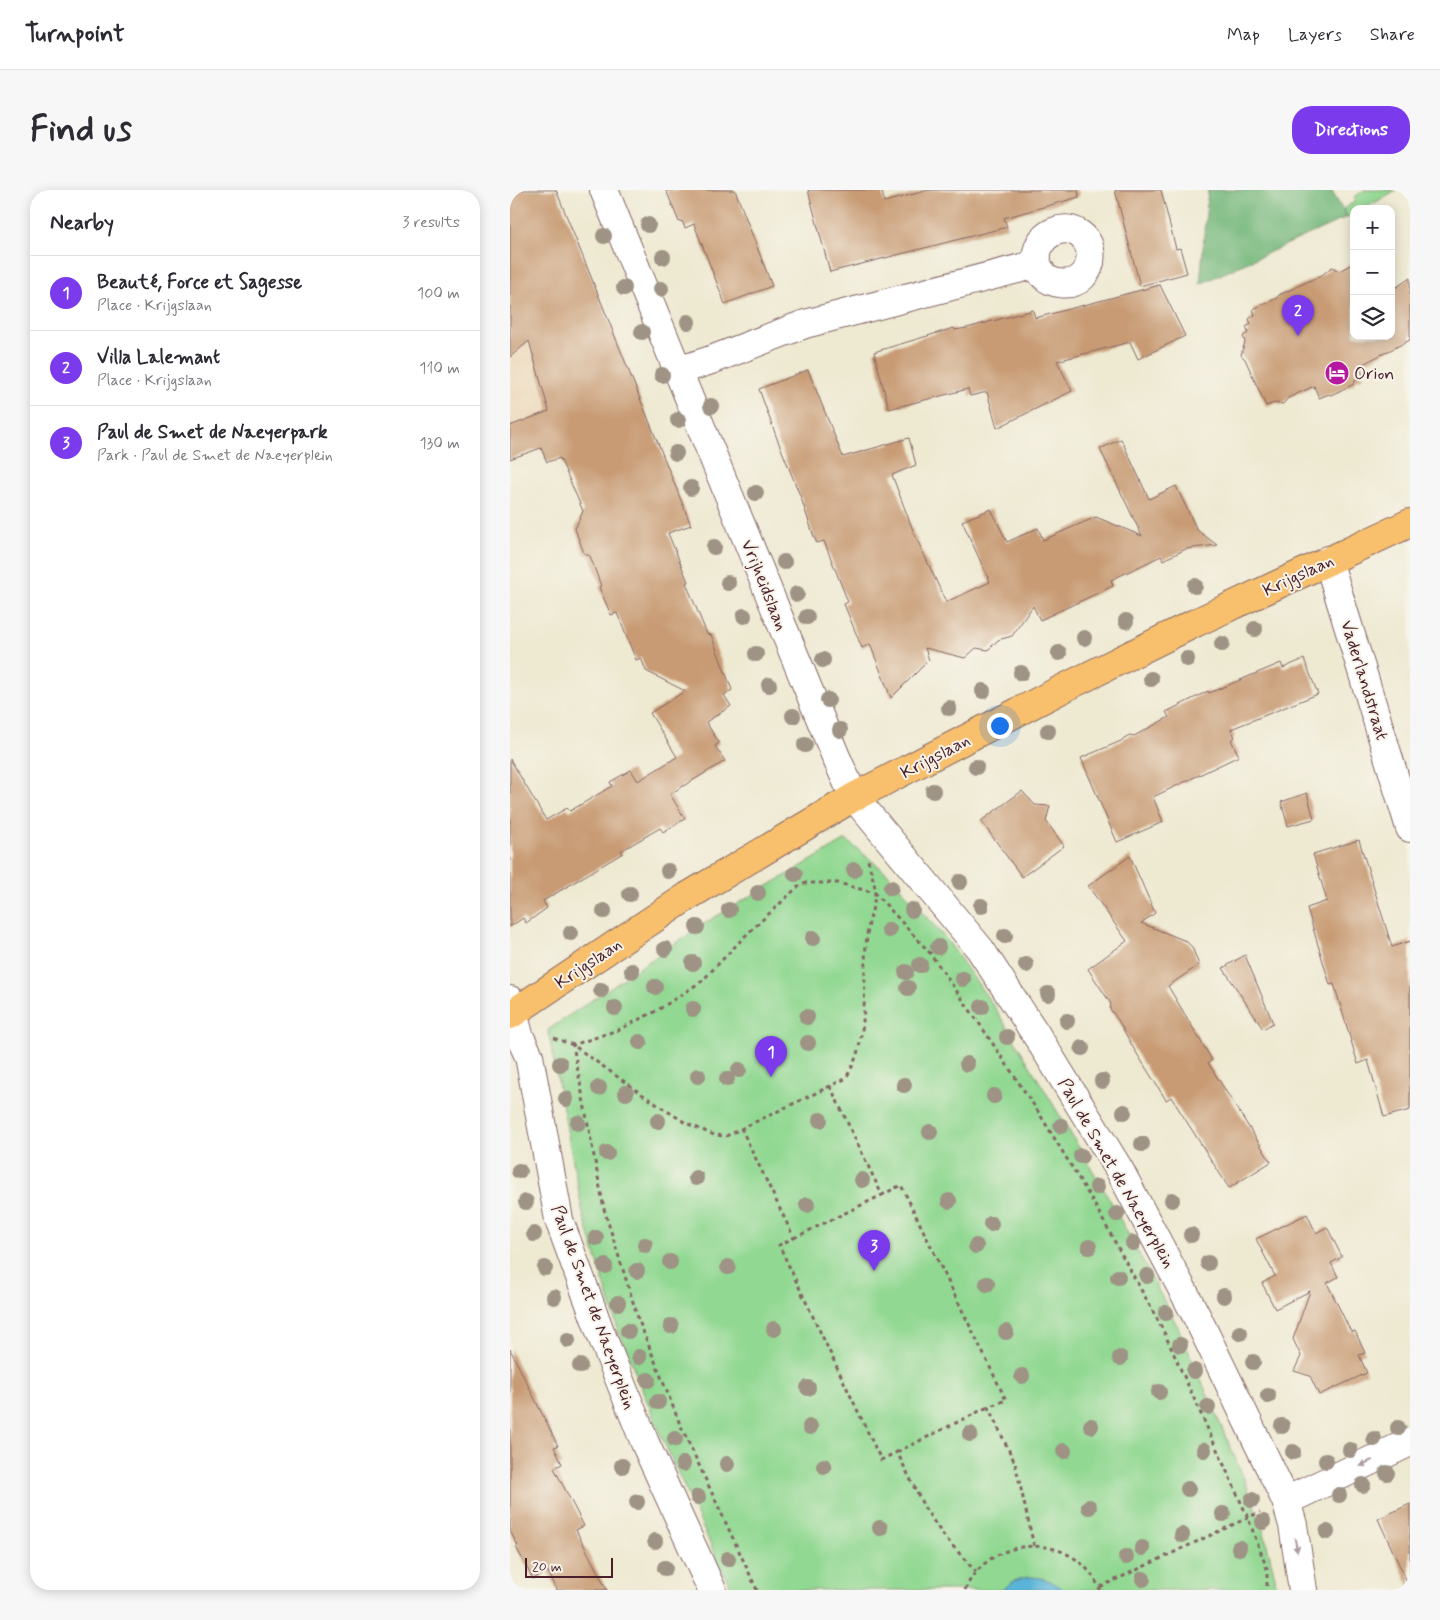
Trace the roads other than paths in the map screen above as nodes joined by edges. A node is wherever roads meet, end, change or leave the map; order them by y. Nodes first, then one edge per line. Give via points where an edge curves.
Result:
1 (604, 190) edge
2 (1038, 264) dead end
3 (678, 371) junction
4 (1410, 523) edge
5 (1328, 560) junction
6 (854, 797) junction
7 (1410, 828) edge
8 (511, 1009) edge
9 (1410, 1442) edge
10 (1286, 1501) junction
11 (712, 1590) edge
12 (1303, 1590) edge

1 - 3 street, Vrijheidslaan
2 - 3 street via 805,324
3 - 6 street, Vrijheidslaan
4 - 5 main road, Krijgslaan
5 - 6 main road, Krijgslaan via 1064,688
5 - 7 street, Vaderlandstraat
6 - 8 main road, Krijgslaan via 688,896
6 - 10 street, Paul de Smet de Naeyerplein via 980,949 1119,1169 1197,1317
8 - 11 street, Paul de Smet de Naeyerplein via 529,1056 559,1220 645,1443
9 -> 10 street
10 -> 12 street, Paul de Smet de Naeyerplein

